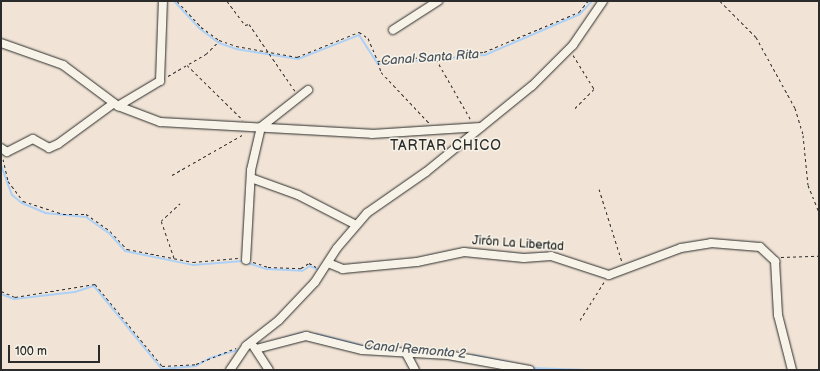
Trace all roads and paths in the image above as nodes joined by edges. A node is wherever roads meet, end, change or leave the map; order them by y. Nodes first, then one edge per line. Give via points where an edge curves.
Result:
1 (163, 1) edge
2 (177, 1) edge
3 (227, 1) edge
4 (438, 1) edge
5 (588, 1) edge
6 (603, 1) edge
7 (720, 1) edge
8 (393, 30) dead end
9 (219, 40) junction
10 (1, 43) edge
11 (569, 50) junction
12 (268, 51) junction
13 (435, 58) junction
14 (378, 61) junction
15 (187, 65) junction
16 (160, 81) junction
17 (308, 90) dead end
18 (299, 97) junction
19 (116, 104) junction
20 (574, 109) dead end
21 (250, 127) junction
22 (261, 127) junction
23 (478, 127) junction
24 (437, 131) junction
25 (2, 149) edge
26 (172, 175) dead end
27 (251, 178) junction
28 (599, 189) dead end
29 (180, 203) dead end
30 (819, 212) edge
31 (356, 225) junction
32 (819, 256) edge
33 (772, 257) junction
34 (174, 258) junction
35 (246, 260) junction
36 (326, 267) junction
37 (625, 270) junction
38 (609, 275) junction
39 (1, 291) edge
40 (580, 320) dead end
41 (251, 346) junction
42 (406, 353) junction
43 (230, 370) edge
44 (269, 370) edge
45 (415, 370) edge
46 (530, 370) edge
47 (792, 370) edge

1 - 16 street
2 - 9 path
3 - 12 path
4 - 8 street
5 - 13 path via 579,12 484,52
6 - 11 street
7 - 30 path via 756,37 795,108 803,135 808,185
9 - 12 path
9 - 15 path
10 - 19 street via 63,65
11 - 20 path via 594,89
11 - 23 street
12 - 14 path via 297,56 359,32 368,38
12 - 18 path
13 - 14 path
13 - 23 path
14 - 24 path via 380,72
15 - 16 path
15 - 21 path
16 - 19 street
17 - 18 street
18 - 22 street
19 - 21 street via 160,122
19 - 25 street via 49,148 33,139 7,152
21 - 22 street
21 - 26 path via 245,134
22 - 24 street via 372,134
22 - 27 street
23 - 24 street
23 - 31 street
25 - 34 path via 8,182 23,201 63,214 86,214 110,231 127,249
27 - 31 street via 298,195
27 - 35 street
28 - 37 path
29 - 34 path via 161,221
31 - 36 street
32 - 33 path
33 - 37 street via 760,247 710,243 655,256
33 - 47 street via 778,315
34 - 35 path via 193,262
35 - 36 path via 268,267 301,268 310,263
36 - 38 street, Jirón La Libertad via 343,269 417,262 464,252 524,258 551,256
36 - 41 street via 279,320
37 - 38 street
38 - 40 path
39 - 41 path via 15,297 95,284 162,366 196,364 209,356
41 - 42 street via 306,336 362,350
41 - 43 street
41 - 44 street
42 - 45 street
42 - 46 street via 448,355

